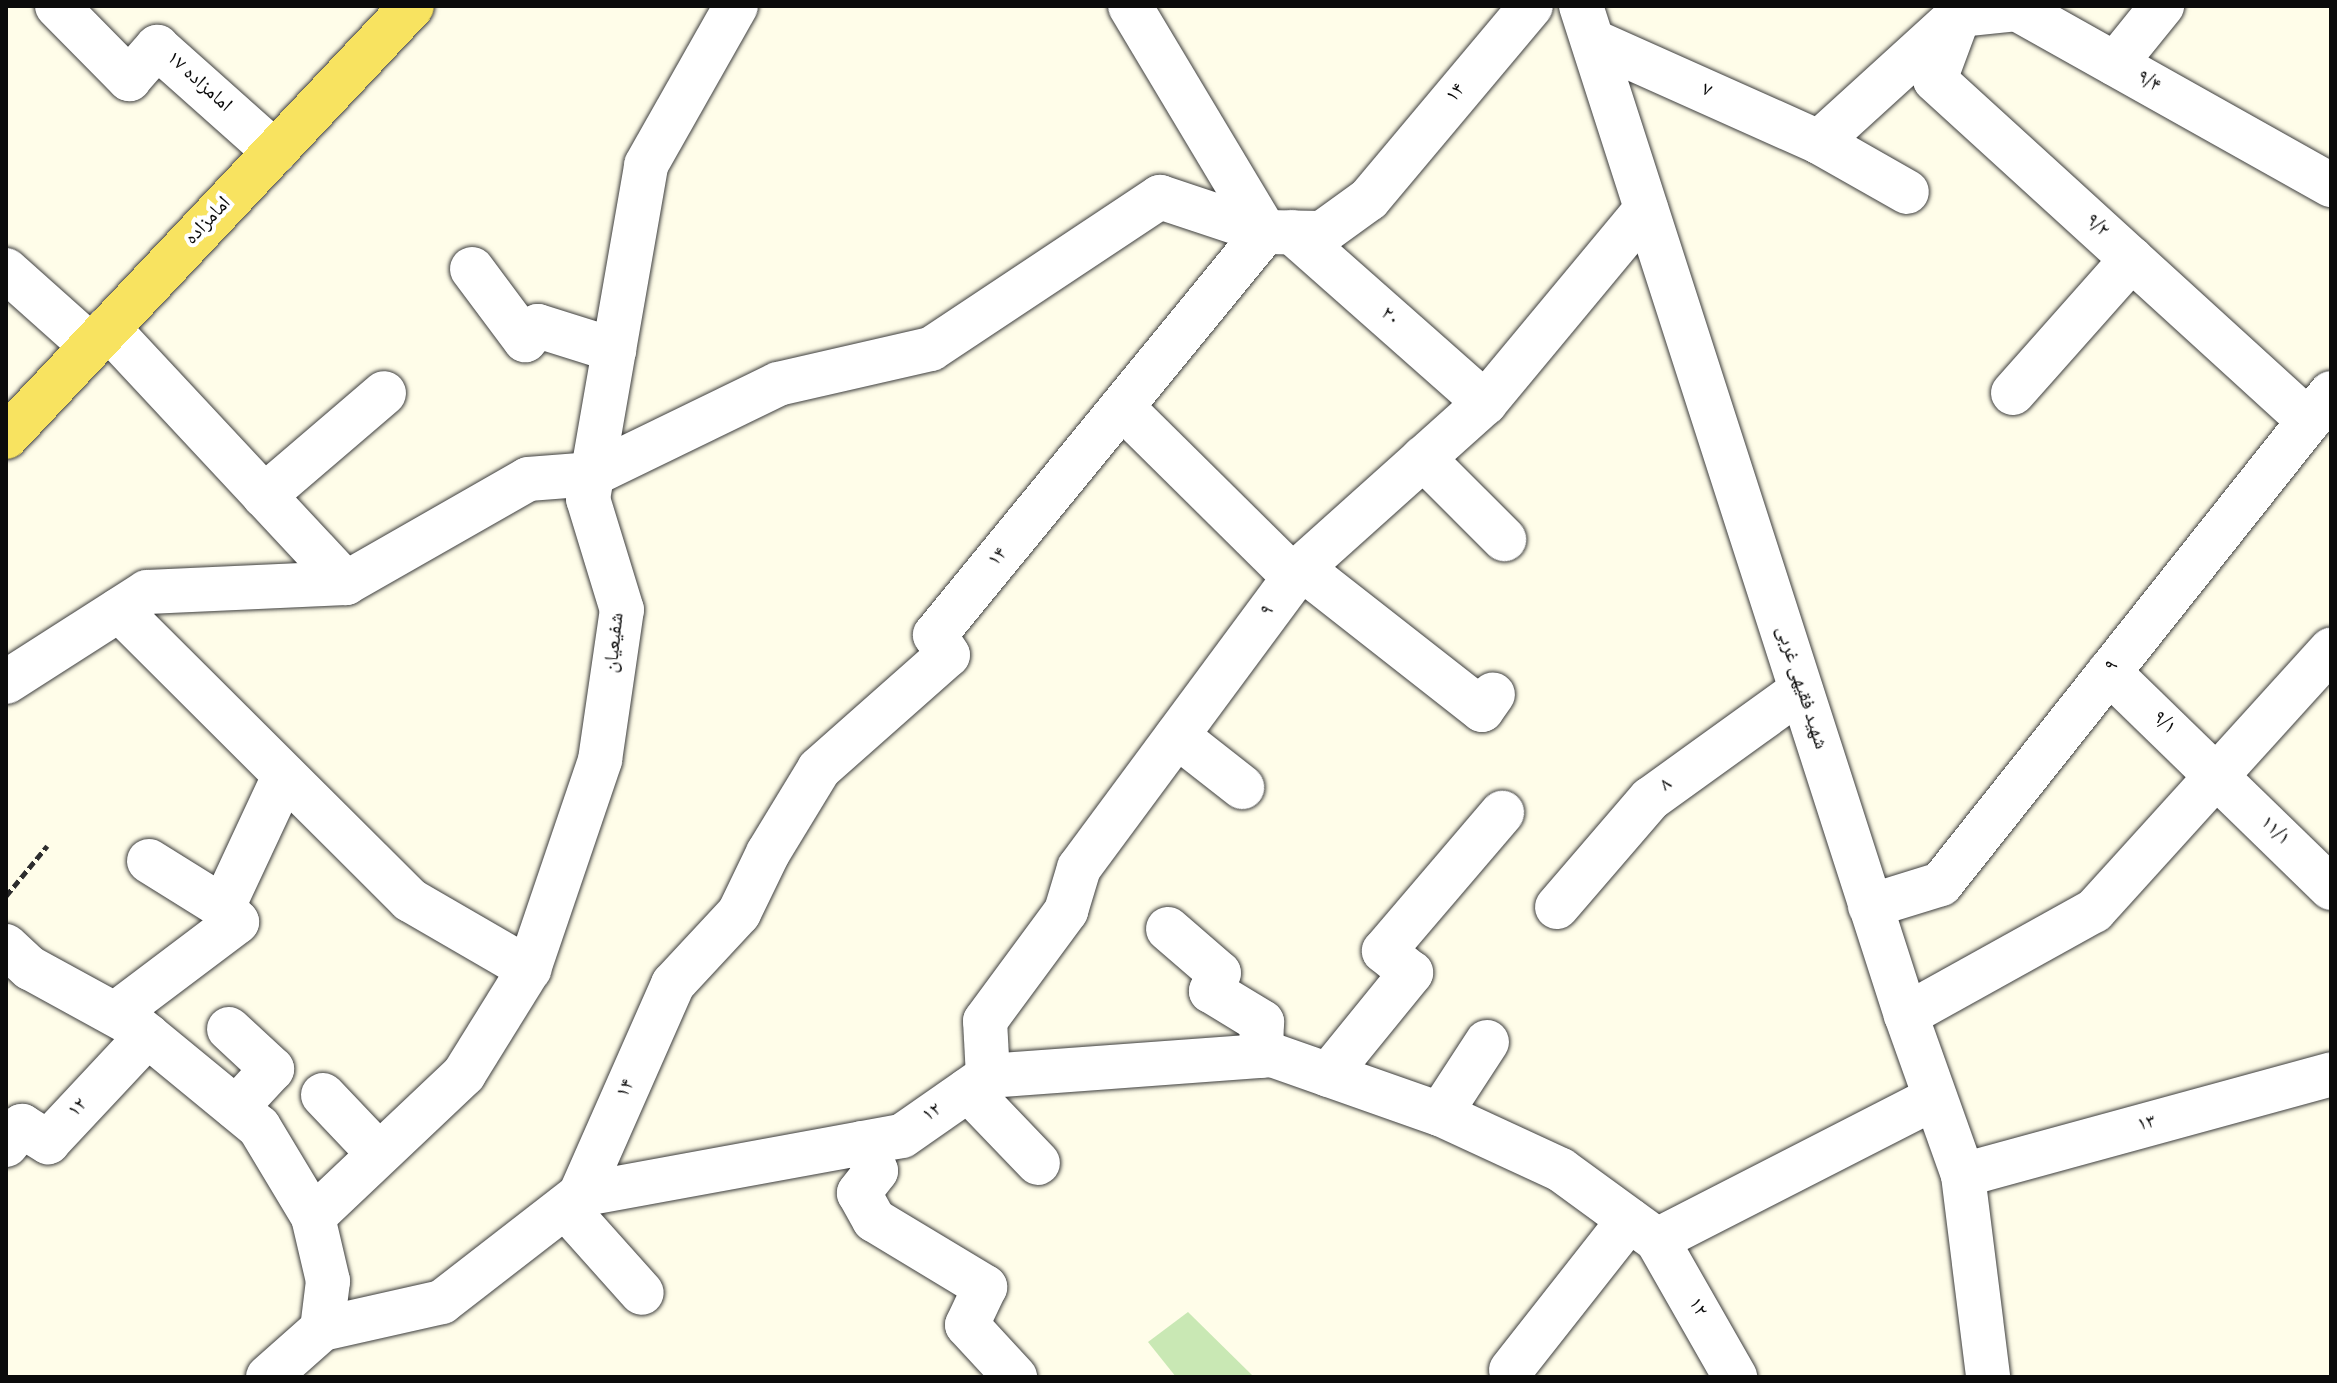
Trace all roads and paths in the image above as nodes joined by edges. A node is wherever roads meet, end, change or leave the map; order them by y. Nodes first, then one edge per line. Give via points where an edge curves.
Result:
1 (57, 6) edge
2 (412, 6) edge
3 (1130, 6) edge
4 (1531, 6) edge
5 (2162, 6) edge
6 (2018, 8) edge
7 (1954, 10) edge
8 (726, 11) edge
9 (1587, 23) edge
10 (2115, 64) junction
11 (1819, 142) junction
12 (275, 152) junction
13 (2331, 185) edge
14 (1907, 192) dead end
15 (1646, 209) junction
16 (1278, 232) junction
17 (2132, 259) junction
18 (472, 269) dead end
19 (6, 270) edge
20 (100, 337) junction
21 (614, 350) junction
22 (384, 393) dead end
23 (2013, 393) dead end
24 (1485, 403) junction
25 (1122, 407) junction
26 (2320, 407) edge
27 (6, 437) edge
28 (1423, 458) junction
29 (593, 474) junction
30 (264, 496) junction
31 (1504, 539) dead end
32 (1298, 573) junction
33 (346, 583) junction
34 (119, 610) junction
35 (2331, 650) edge
36 (2109, 672) junction
37 (6, 682) edge
38 (1801, 690) junction
39 (1493, 694) dead end
40 (1177, 736) junction
41 (284, 776) junction
42 (2216, 776) junction
43 (1242, 787) dead end
44 (1502, 813) dead end
45 (47, 846) dead end
46 (149, 861) dead end
47 (2331, 888) edge
48 (6, 896) edge
49 (1870, 906) junction
50 (223, 907) junction
51 (1557, 907) dead end
52 (1168, 929) dead end
53 (11, 960) edge
54 (529, 969) junction
55 (1906, 1015) junction
56 (131, 1025) junction
57 (229, 1029) dead end
58 (1487, 1042) dead end
59 (1261, 1056) junction
60 (2331, 1074) edge
61 (1328, 1075) junction
62 (978, 1083) junction
63 (323, 1095) dead end
64 (1935, 1098) junction
65 (236, 1108) junction
66 (1440, 1114) junction
67 (862, 1143) junction
68 (6, 1145) edge
69 (379, 1154) junction
70 (1038, 1163) dead end
71 (1963, 1175) junction
72 (572, 1201) junction
73 (313, 1217) junction
74 (1643, 1230) junction
75 (642, 1293) dead end
76 (299, 1360) edge
77 (1511, 1370) dead end
78 (1015, 1377) edge
79 (1735, 1377) edge
80 (1988, 1377) edge

1 - 12 street, امامزاده ۱۷ via 129,79 157,47
2 - 12 main road, امامزاده
3 - 16 street
4 - 16 street, ۱۴ via 1369,199 1322,233
5 - 10 street
6 - 7 street, ۹/۴
6 - 10 street, ۹/۴
7 - 11 street
7 - 17 street, ۹/۲ via 1935,80
8 - 21 street, شفیعیان via 646,165
9 - 11 street, ۷
9 - 15 street, شهید فقیهی غربی
10 - 13 street, ۹/۴
11 - 14 street, ۷
12 - 20 main road, امامزاده
15 - 24 street, ۹
15 - 38 street, شهید فقیهی غربی
16 - 24 street, ۲۰
16 - 25 street, ۱۴
16 - 29 street via 1160,197 931,349 778,384
17 - 23 street
17 - 26 street, ۹/۲
18 - 21 street via 525,340 538,326
19 - 20 street
20 - 27 main road, امامزاده
20 - 30 street
21 - 29 street, شفیعیان
22 - 30 street
24 - 28 street, ۹
25 - 32 street
25 - 72 street, ۱۴ via 935,635 948,655 819,769 739,913 673,984
26 - 36 street, ۹
28 - 31 street
28 - 32 street, ۹
29 - 33 street via 528,479
29 - 54 street, شفیعیان via 588,499 622,610 600,760
30 - 33 street
32 - 39 street via 1482,710
32 - 40 street, ۹
33 - 34 street via 147,592
34 - 37 street
34 - 41 street
35 - 42 street
36 - 42 street, ۹/۱
36 - 49 street, ۹ via 1941,884
38 - 49 street, شهید فقیهی غربی
38 - 51 street, ۸ via 1650,799
40 - 43 street
40 - 62 street, ۹ via 1079,868 1066,911 985,1021
41 - 50 street
41 - 54 street via 410,900
42 - 47 street, ۱۱/۱
42 - 55 street via 2094,911
44 - 61 street via 1384,951 1411,973
45 - 48 path
46 - 50 street
49 - 55 street, شهید فقیهی غربی
50 - 56 street via 237,922
52 - 59 street via 1219,973 1211,991 1262,1022
53 - 56 street
54 - 69 street, شفیعیان via 464,1074
55 - 64 street, شهید فقیهی غربی
56 - 65 street
56 - 68 street, ۱۲ via 48,1142 22,1126
57 - 65 street via 272,1069
58 - 66 street
59 - 61 street
59 - 62 street
60 - 71 street, ۱۳
61 - 66 street
62 - 67 street, ۱۲ via 902,1136
62 - 70 street
63 - 69 street
64 - 71 street, شهید فقیهی غربی
64 - 74 street
65 - 73 street via 259,1127
66 - 74 street via 1561,1170
67 - 72 street, ۱۲
67 - 78 street via 876,1171 859,1193 874,1220 985,1287 967,1325
69 - 73 street, شفیعیان
71 - 80 street, شهید فقیهی غربی
72 - 75 street
72 - 76 street, ۱۲ via 442,1302
73 - 76 street via 328,1281
74 - 77 street
74 - 79 street, ۱۲

